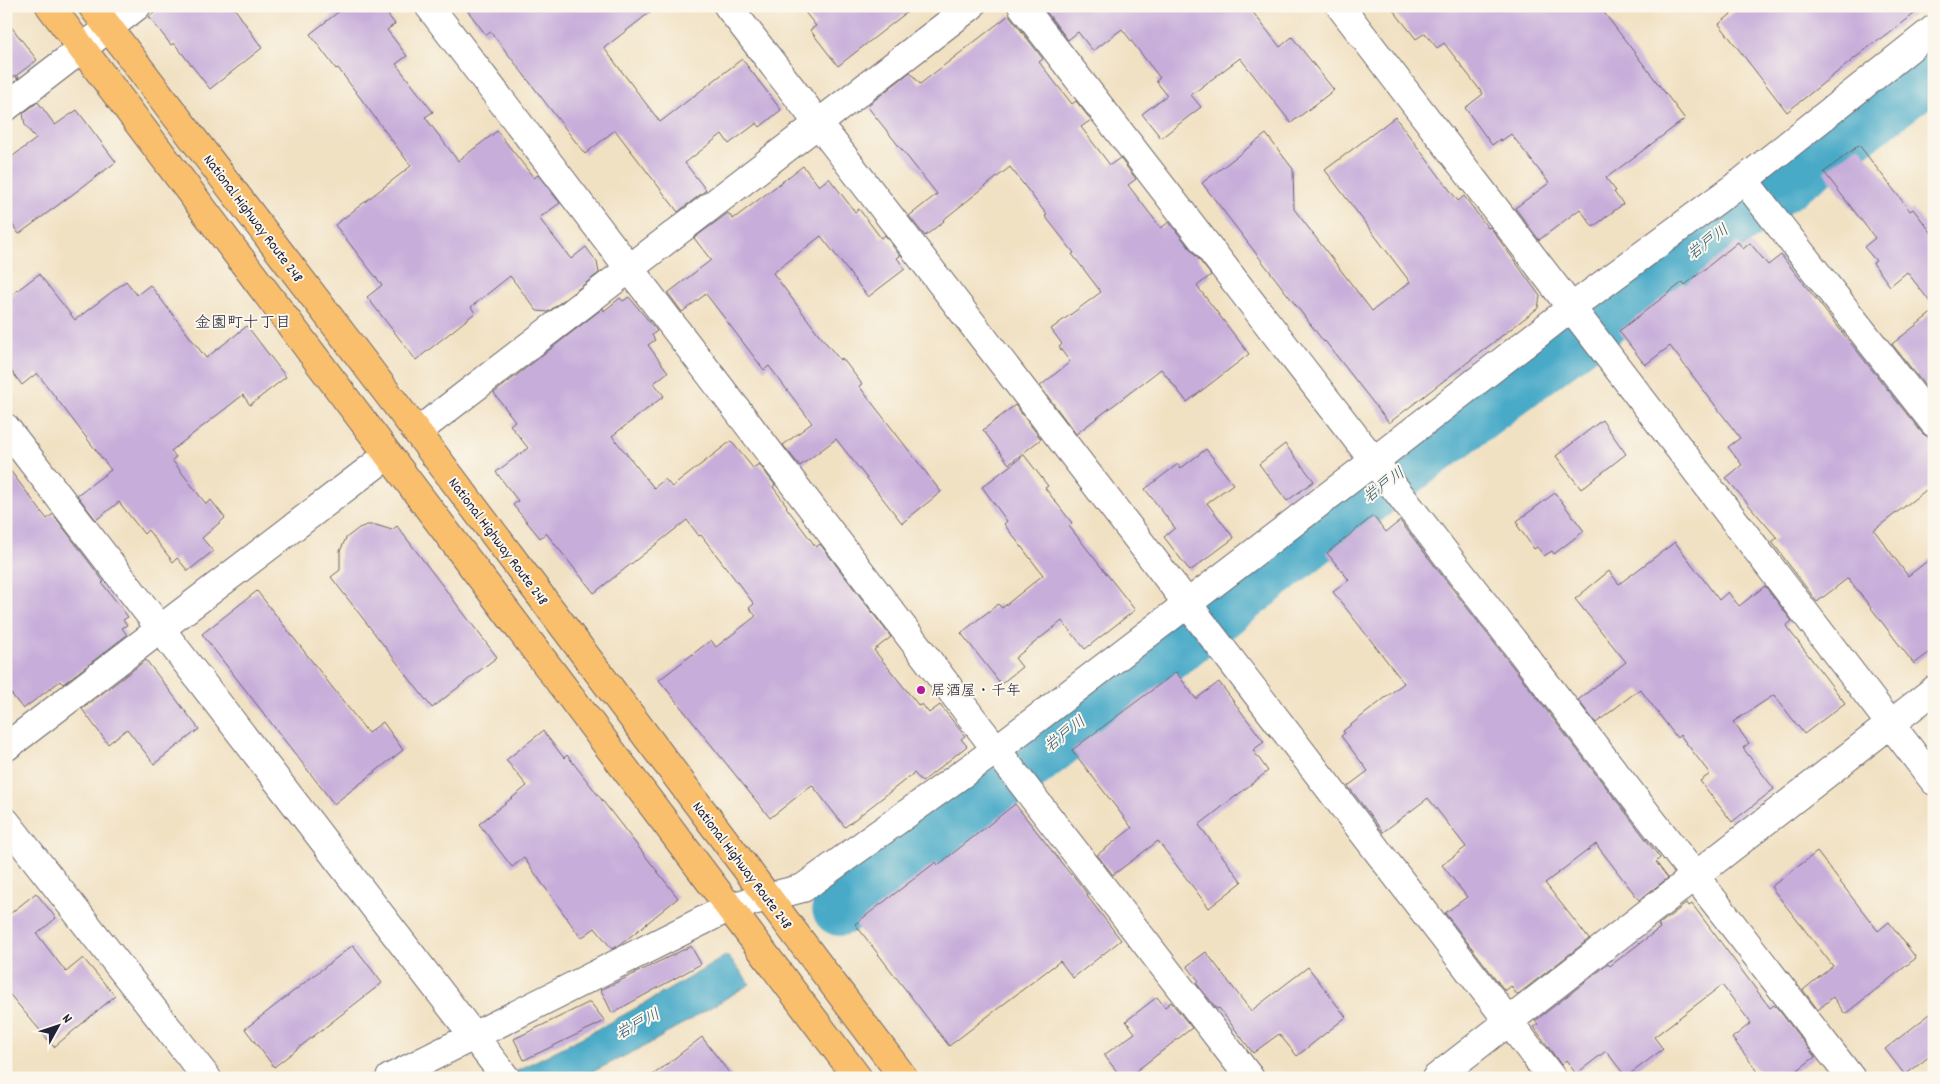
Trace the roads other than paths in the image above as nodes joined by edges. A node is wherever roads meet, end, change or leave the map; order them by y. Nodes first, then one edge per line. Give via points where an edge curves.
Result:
1 (50, 6) edge
2 (92, 6) edge
3 (137, 6) edge
4 (429, 6) edge
5 (728, 6) edge
6 (971, 6) edge
7 (1022, 6) edge
8 (1340, 6) edge
9 (109, 28) junction
10 (1929, 38) edge
11 (83, 48) junction
12 (6, 107) edge
13 (818, 123) junction
14 (1745, 181) junction
15 (629, 269) junction
16 (1572, 308) junction
17 (1934, 423) edge
18 (6, 428) edge
19 (417, 432) junction
20 (388, 455) junction
21 (1375, 462) junction
22 (1188, 605) junction
23 (161, 629) junction
24 (1934, 690) edge
25 (1890, 724) junction
26 (6, 747) edge
27 (998, 751) junction
28 (1934, 781) edge
29 (6, 822) edge
30 (1695, 876) junction
31 (767, 897) junction
32 (730, 907) junction
33 (1508, 1021) junction
34 (474, 1037) junction
35 (503, 1074) edge
36 (207, 1078) edge
37 (390, 1078) edge
38 (858, 1078) edge
39 (904, 1078) edge
40 (1250, 1078) edge
41 (1436, 1078) edge
42 (1552, 1078) edge
43 (1851, 1078) edge

1 - 11 highway
2 - 9 highway, National Highway Route 248
3 - 9 street
4 - 15 street
5 - 13 street
6 - 13 street
7 - 21 street
8 - 16 street
9 - 11 street
9 - 19 highway, National Highway Route 248
10 - 14 street
11 - 12 street
11 - 20 highway
13 - 15 street
13 - 22 street
14 - 16 street
14 - 17 street
15 - 19 street
15 - 27 street
16 - 21 street
16 - 25 street
18 - 23 street
19 - 31 highway, National Highway Route 248
20 - 23 street
20 - 32 highway
21 - 22 street
21 - 30 street
22 - 27 street
22 - 33 street
23 - 26 street
23 - 34 street
24 - 25 street
25 - 28 street
25 - 30 street
27 - 31 street via 803,888
27 - 40 street
29 - 36 street
30 - 33 street
30 - 43 street
31 - 32 street
31 - 39 highway, National Highway Route 248
32 - 34 street
32 - 38 highway
33 - 41 street
33 - 42 street
34 - 35 street
34 - 37 street

